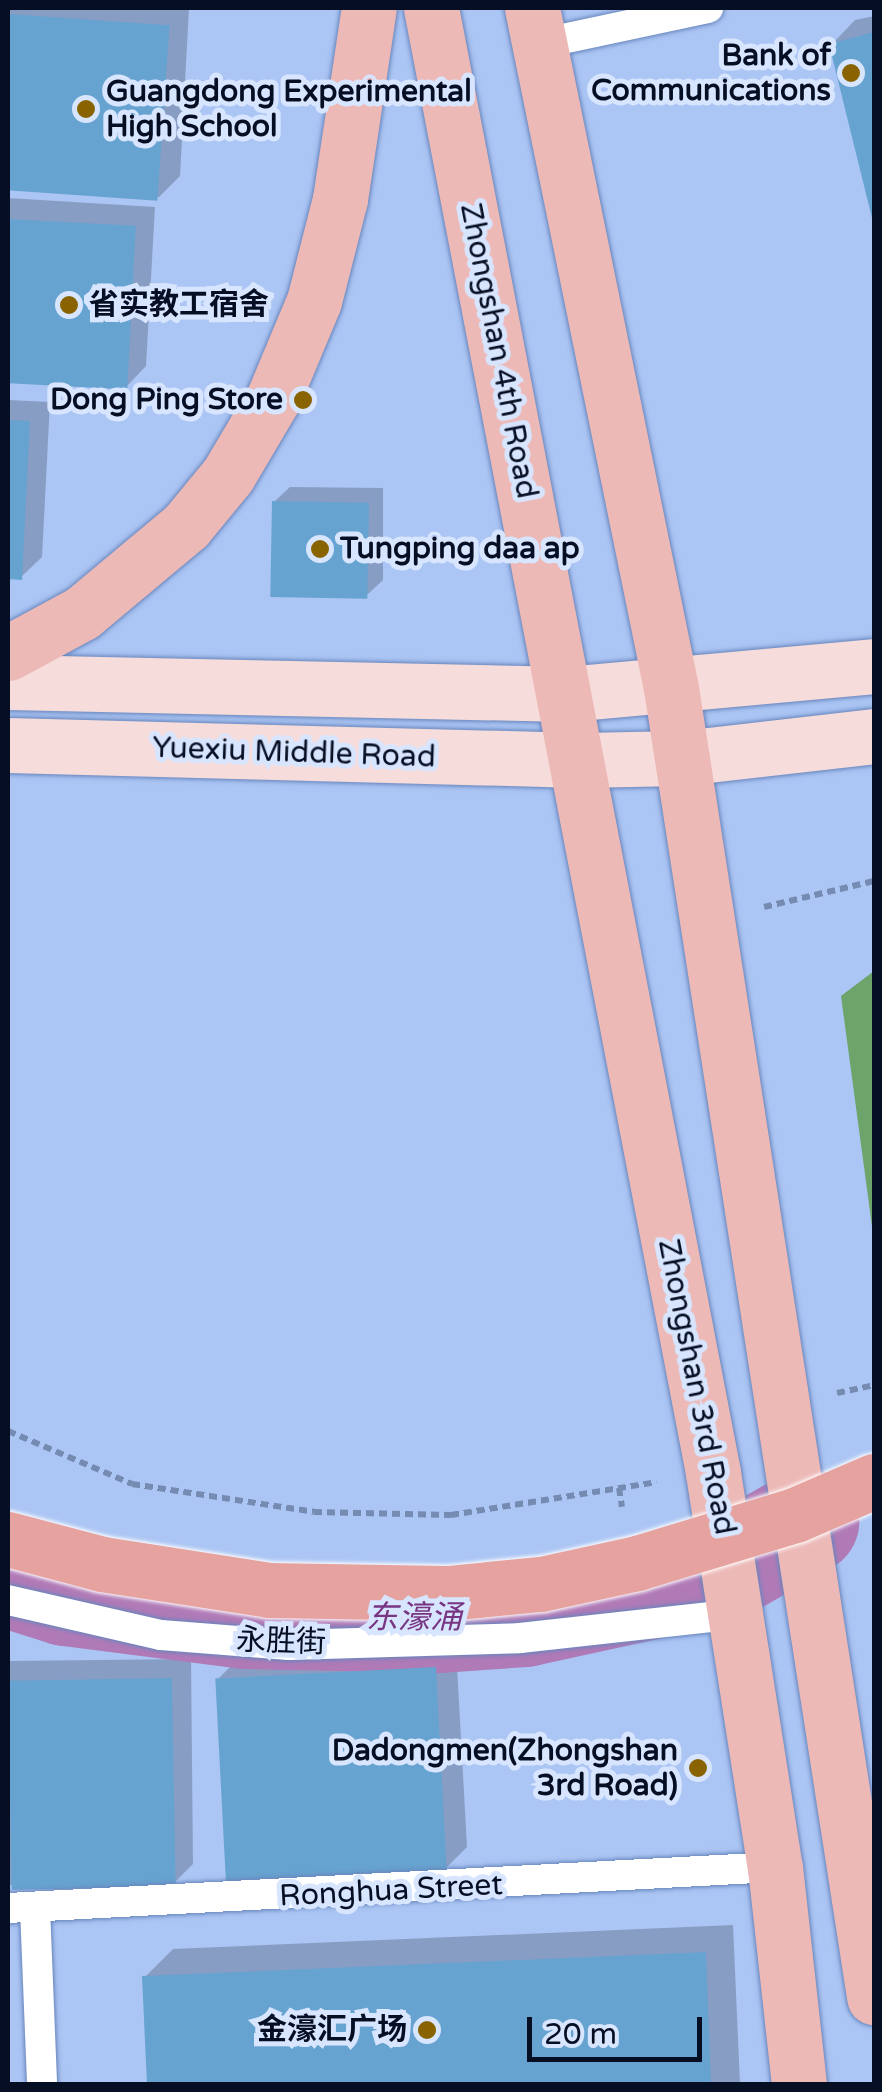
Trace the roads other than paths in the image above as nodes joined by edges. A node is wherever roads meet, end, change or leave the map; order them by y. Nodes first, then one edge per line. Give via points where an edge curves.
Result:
1 (369, 8) edge
2 (430, 8) edge
3 (708, 8) edge
4 (535, 26) edge
5 (8, 653) edge
6 (874, 666) edge
7 (8, 682) edge
8 (671, 688) junction
9 (567, 694) junction
10 (874, 736) edge
11 (8, 745) edge
12 (682, 758) junction
13 (580, 760) junction
14 (874, 1480) edge
15 (874, 1489) edge
16 (8, 1542) edge
17 (8, 1600) edge
18 (738, 1614) junction
19 (775, 1867) junction
20 (21, 1908) edge
21 (874, 1997) edge
22 (42, 2084) edge
23 (799, 2084) edge

1 - 5 main road via 360,92 331,234 314,301 272,399 228,475 161,550 82,613
2 - 9 main road, Zhongshan 4th Road
3 - 4 lane
4 - 8 main road
6 - 8 main road, Yuexiu Middle Road
7 - 9 main road, Yuexiu Middle Road
8 - 9 main road, Yuexiu Middle Road
8 - 12 main road
9 - 13 main road, Zhongshan 3rd Road
10 - 12 main road, Yuexiu Middle Road
11 - 13 main road, Yuexiu Middle Road
12 - 13 main road, Yuexiu Middle Road
12 - 21 main road
13 - 18 main road, Zhongshan 3rd Road
14 - 16 highway, bridge via 795,1515 637,1563 541,1584 447,1593 269,1590
15 - 16 highway, bridge via 685,1557 598,1579 460,1599 262,1593 132,1576
17 - 18 lane, 永胜街 via 161,1635 288,1645 520,1638
18 - 19 main road, Zhongshan 3rd Road
19 - 20 lane, Ronghua Street
19 - 23 main road, Zhongshan 3rd Road
20 - 22 lane

